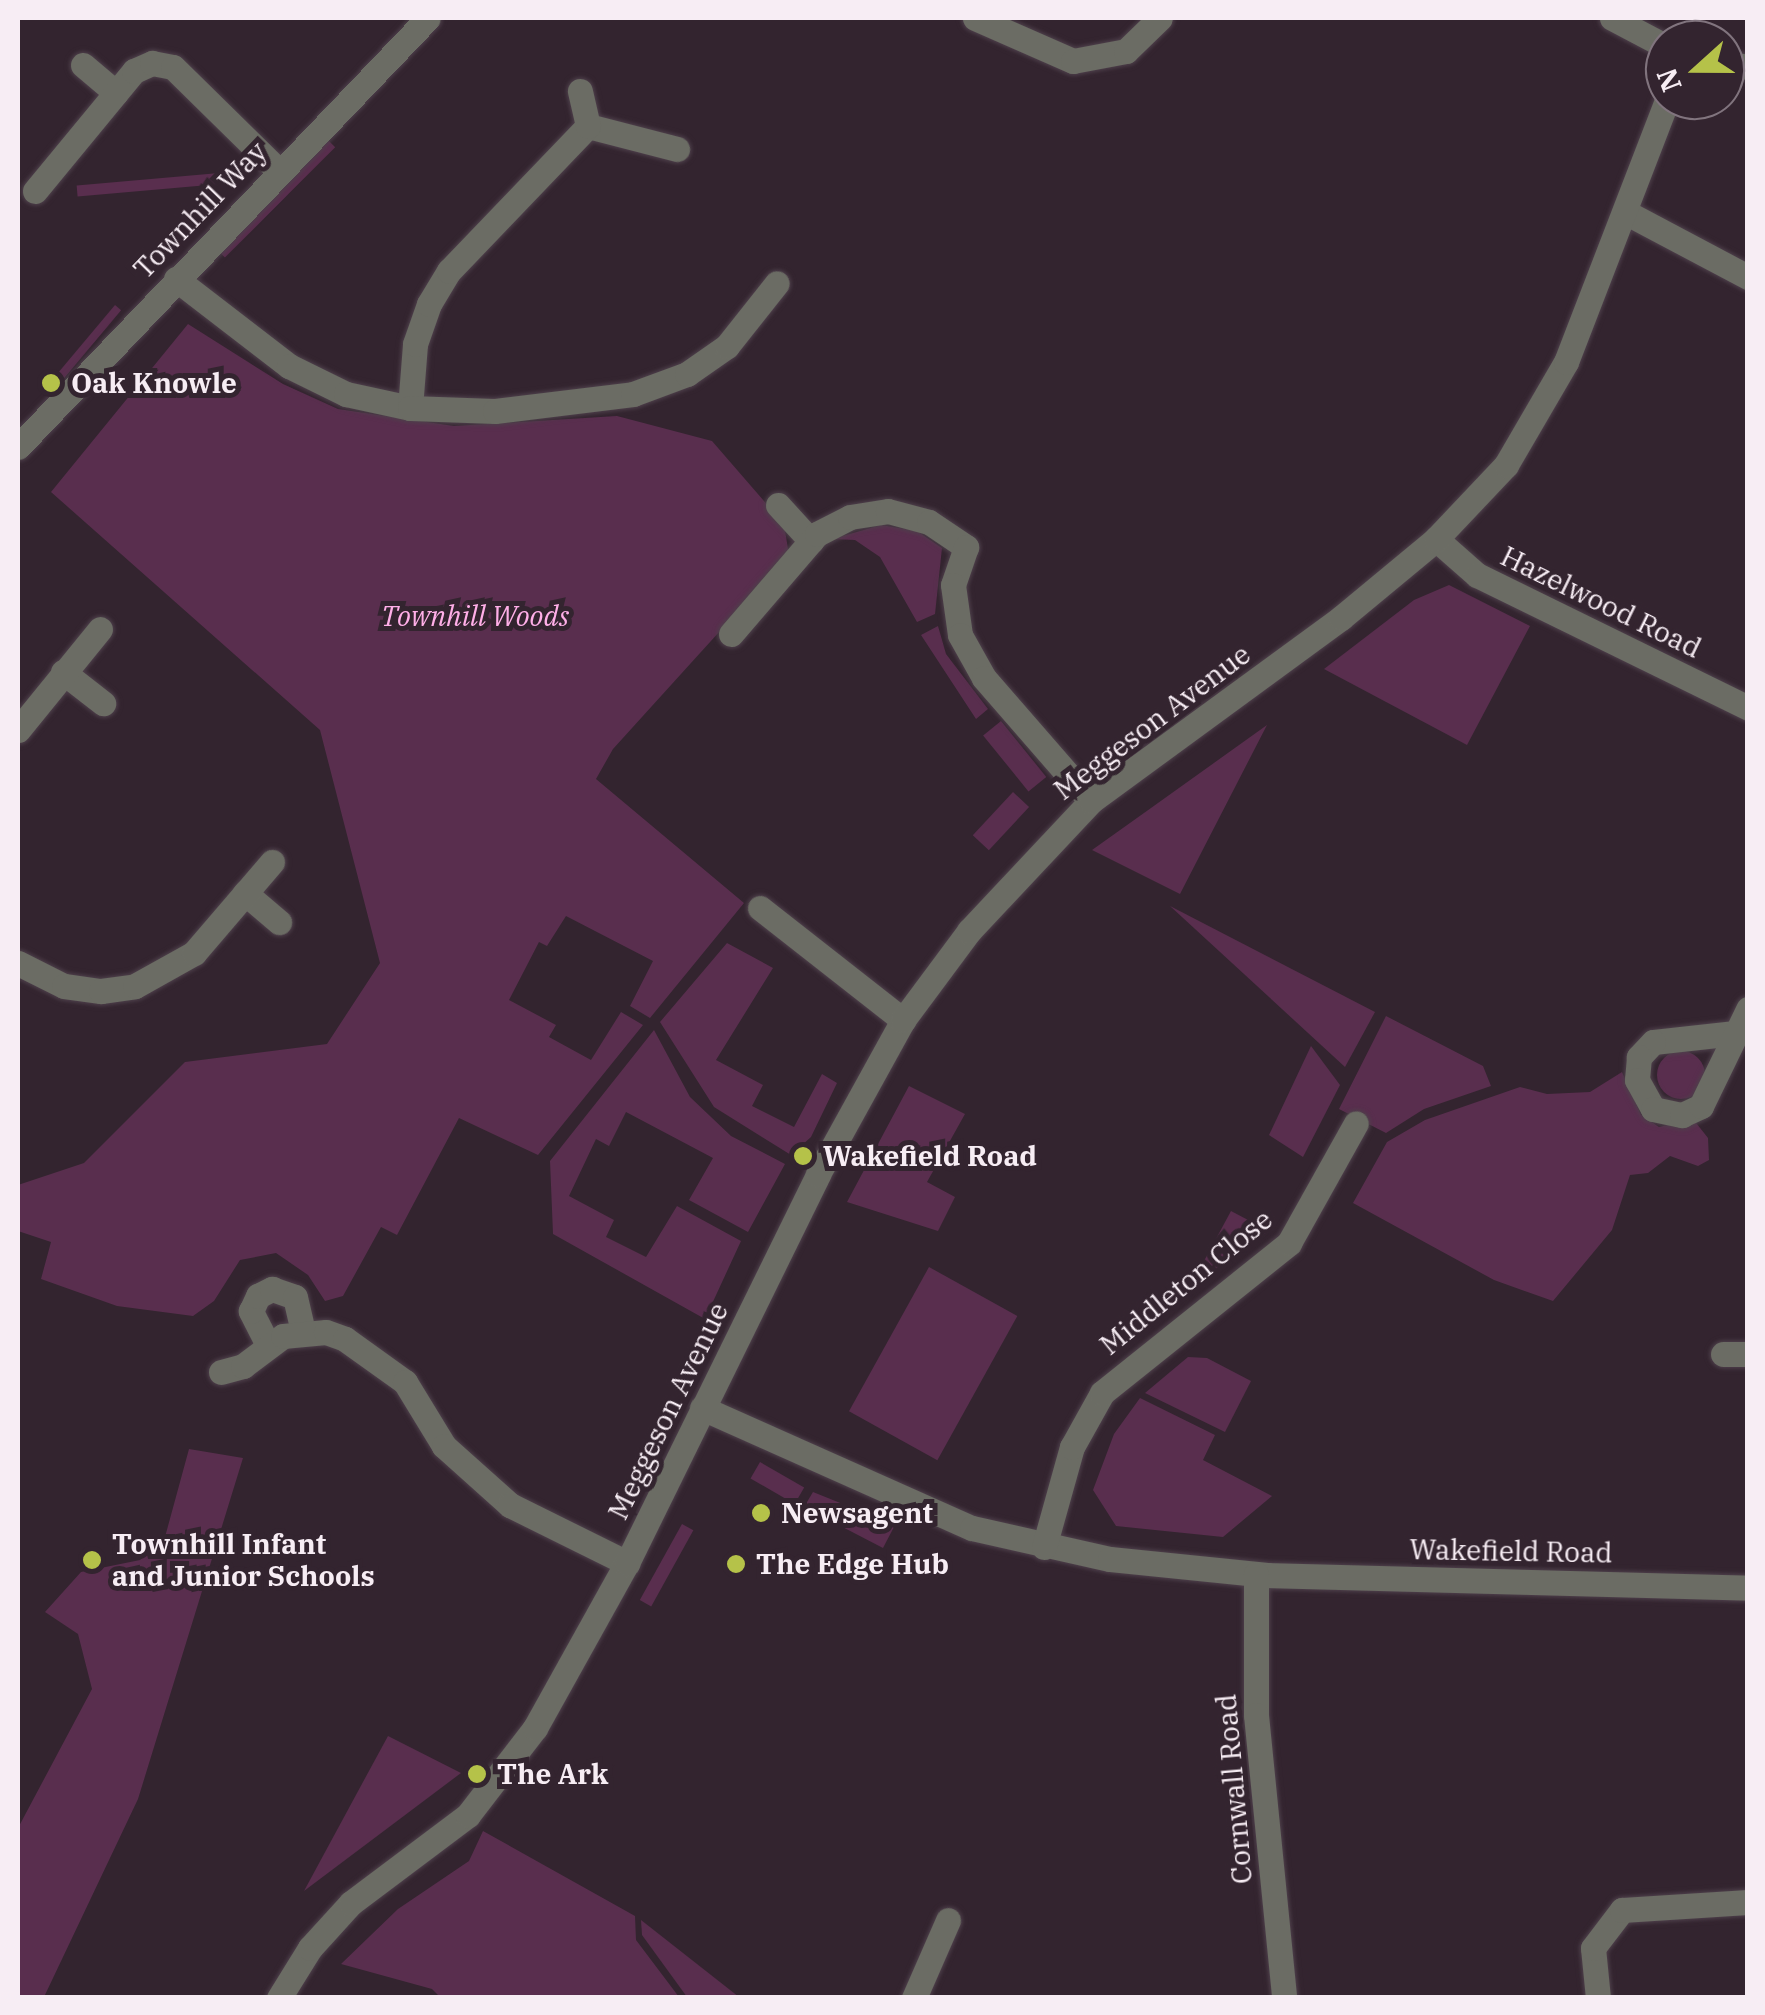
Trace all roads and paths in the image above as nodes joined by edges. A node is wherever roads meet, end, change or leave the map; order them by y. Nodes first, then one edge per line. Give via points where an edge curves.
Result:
1 (428, 18) edge
2 (975, 18) edge
3 (1160, 18) edge
4 (1612, 18) edge
5 (1645, 35) edge
6 (83, 65) dead end
7 (580, 91) dead end
8 (116, 92) junction
9 (1661, 120) edge
10 (588, 126) junction
11 (677, 150) dead end
12 (279, 171) junction
13 (35, 191) dead end
14 (1627, 213) junction
15 (1748, 278) edge
16 (176, 279) junction
17 (777, 284) dead end
18 (410, 408) junction
19 (18, 446) edge
20 (778, 506) dead end
21 (1436, 539) junction
22 (811, 541) junction
23 (100, 630) dead end
24 (731, 634) dead end
25 (63, 672) junction
26 (103, 703) dead end
27 (1748, 708) edge
28 (18, 730) edge
29 (1091, 800) junction
30 (272, 862) dead end
31 (245, 893) junction
32 (760, 908) dead end
33 (279, 922) dead end
34 (18, 963) edge
35 (1748, 1009) edge
36 (903, 1020) junction
37 (1734, 1033) dead end
38 (1356, 1123) dead end
39 (304, 1331) junction
40 (267, 1342) junction
41 (222, 1372) dead end
42 (702, 1408) junction
43 (1044, 1547) junction
44 (627, 1563) junction
45 (1256, 1574) junction
46 (1748, 1588) edge
47 (1748, 1902) edge
48 (948, 1920) dead end
49 (279, 1998) edge
50 (914, 1998) edge
51 (1284, 1998) edge
52 (1598, 1998) edge

1 - 12 street, Townhill Way
2 - 3 street via 1073,62 1126,51
4 - 5 street
6 - 8 street
7 - 10 street
8 - 12 street via 134,70 152,63 173,67
8 - 13 street
9 - 14 street, Meggeson Avenue
10 - 11 street
10 - 18 street via 449,271 415,344
12 - 16 street, Townhill Way
14 - 15 street
14 - 21 street, Meggeson Avenue via 1550,396 1506,465
16 - 18 street via 288,366 346,394
16 - 19 street, Townhill Way
17 - 18 street via 727,346 688,374 633,394 496,411
20 - 22 street
21 - 27 street, Hazelwood Road via 1477,575
21 - 29 street, Meggeson Avenue via 1340,618
22 - 24 street
22 - 29 street via 850,517 888,511 929,522 966,547 954,586 960,635 1026,735
23 - 25 street
25 - 26 street
25 - 28 street
29 - 36 street, Meggeson Avenue via 968,931
30 - 31 street
31 - 33 street
31 - 34 street via 194,952 135,986 64,986
32 - 36 street
35 - 37 street
36 - 42 street, Meggeson Avenue
38 - 43 street, Middleton Close via 1289,1243 1102,1392 1072,1447
39 - 40 street
39 - 40 street via 295,1297 272,1288 251,1311
39 - 44 street via 344,1339 383,1361 404,1382 435,1435 510,1506
40 - 41 street via 243,1366
42 - 43 street, Wakefield Road via 972,1528
42 - 44 street, Meggeson Avenue
43 - 45 street, Wakefield Road
44 - 49 street, Meggeson Avenue via 535,1728 474,1809 351,1904 310,1948
45 - 46 street, Wakefield Road
45 - 51 street, Cornwall Road via 1256,1715
47 - 52 street via 1622,1910 1593,1948
48 - 50 street

